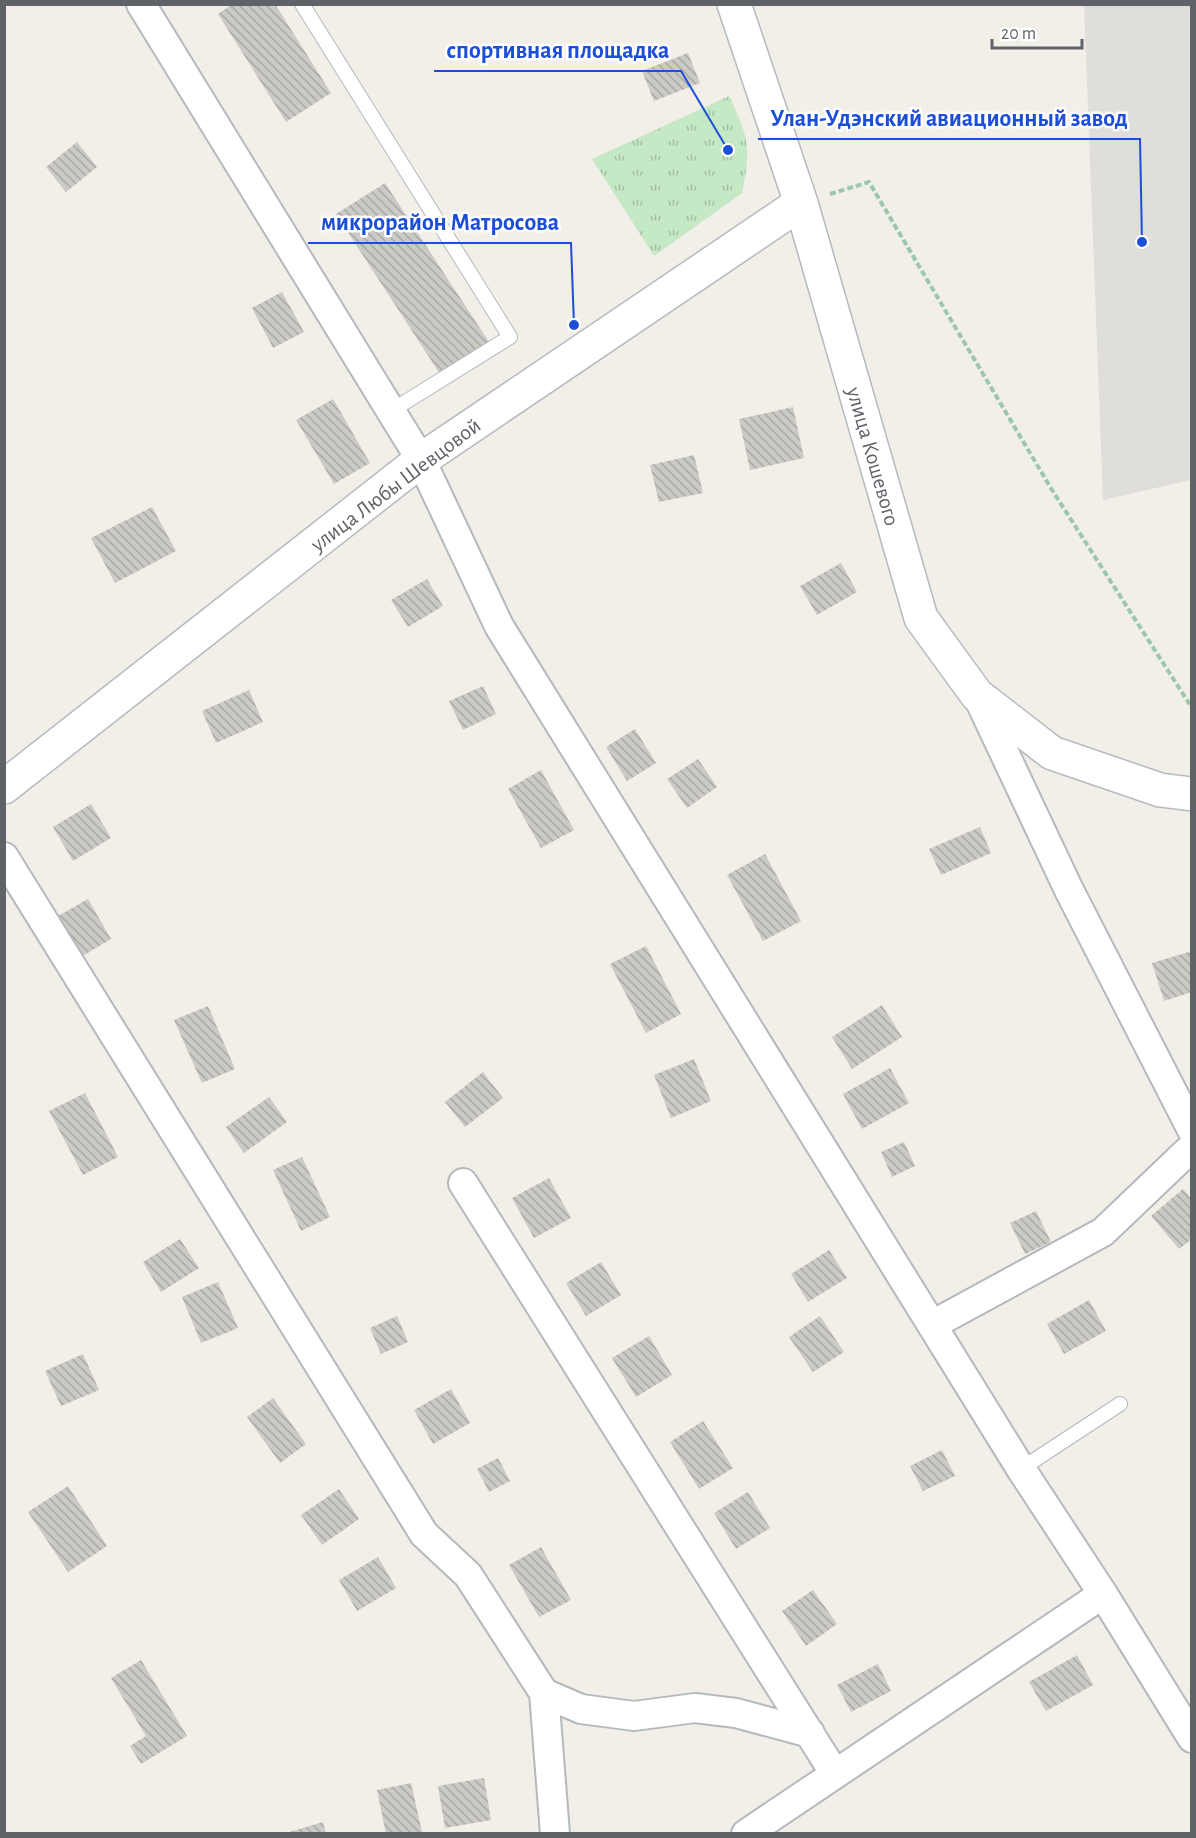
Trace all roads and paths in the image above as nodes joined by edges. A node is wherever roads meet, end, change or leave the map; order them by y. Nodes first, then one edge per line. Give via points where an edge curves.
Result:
1 (141, 4) edge
2 (302, 4) edge
3 (734, 4) edge
4 (801, 203) junction
5 (391, 411) junction
6 (421, 460) junction
7 (977, 695) junction
8 (1191, 708) edge
9 (4, 787) edge
10 (1176, 792) edge
11 (4, 857) edge
12 (1191, 1131) edge
13 (1191, 1147) edge
14 (463, 1183) dead end
15 (932, 1325) junction
16 (1120, 1404) dead end
17 (1021, 1469) junction
18 (1103, 1594) junction
19 (544, 1693) junction
20 (810, 1733) junction
21 (1191, 1738) edge
22 (835, 1774) junction
23 (555, 1833) edge
24 (747, 1833) edge

1 - 5 street
2 - 5 lane via 510,337
3 - 4 street, улица Кошевого
4 - 6 street, улица Любы Шевцовой
4 - 7 street, улица Кошевого via 921,618
4 - 8 path via 869,182 1052,490
5 - 6 street
6 - 9 street, улица Любы Шевцовой
6 - 15 street via 499,626
7 - 10 street, улица Кошевого via 1052,753
7 - 12 street via 1069,890
11 - 19 street via 424,1534 468,1575
13 - 15 street via 1103,1232
14 - 20 street
15 - 17 street
16 - 17 lane
17 - 18 street
18 - 21 street
18 - 22 street
19 - 20 street via 581,1709 633,1716 695,1708 736,1713
19 - 23 street
20 - 22 street
22 - 24 street

